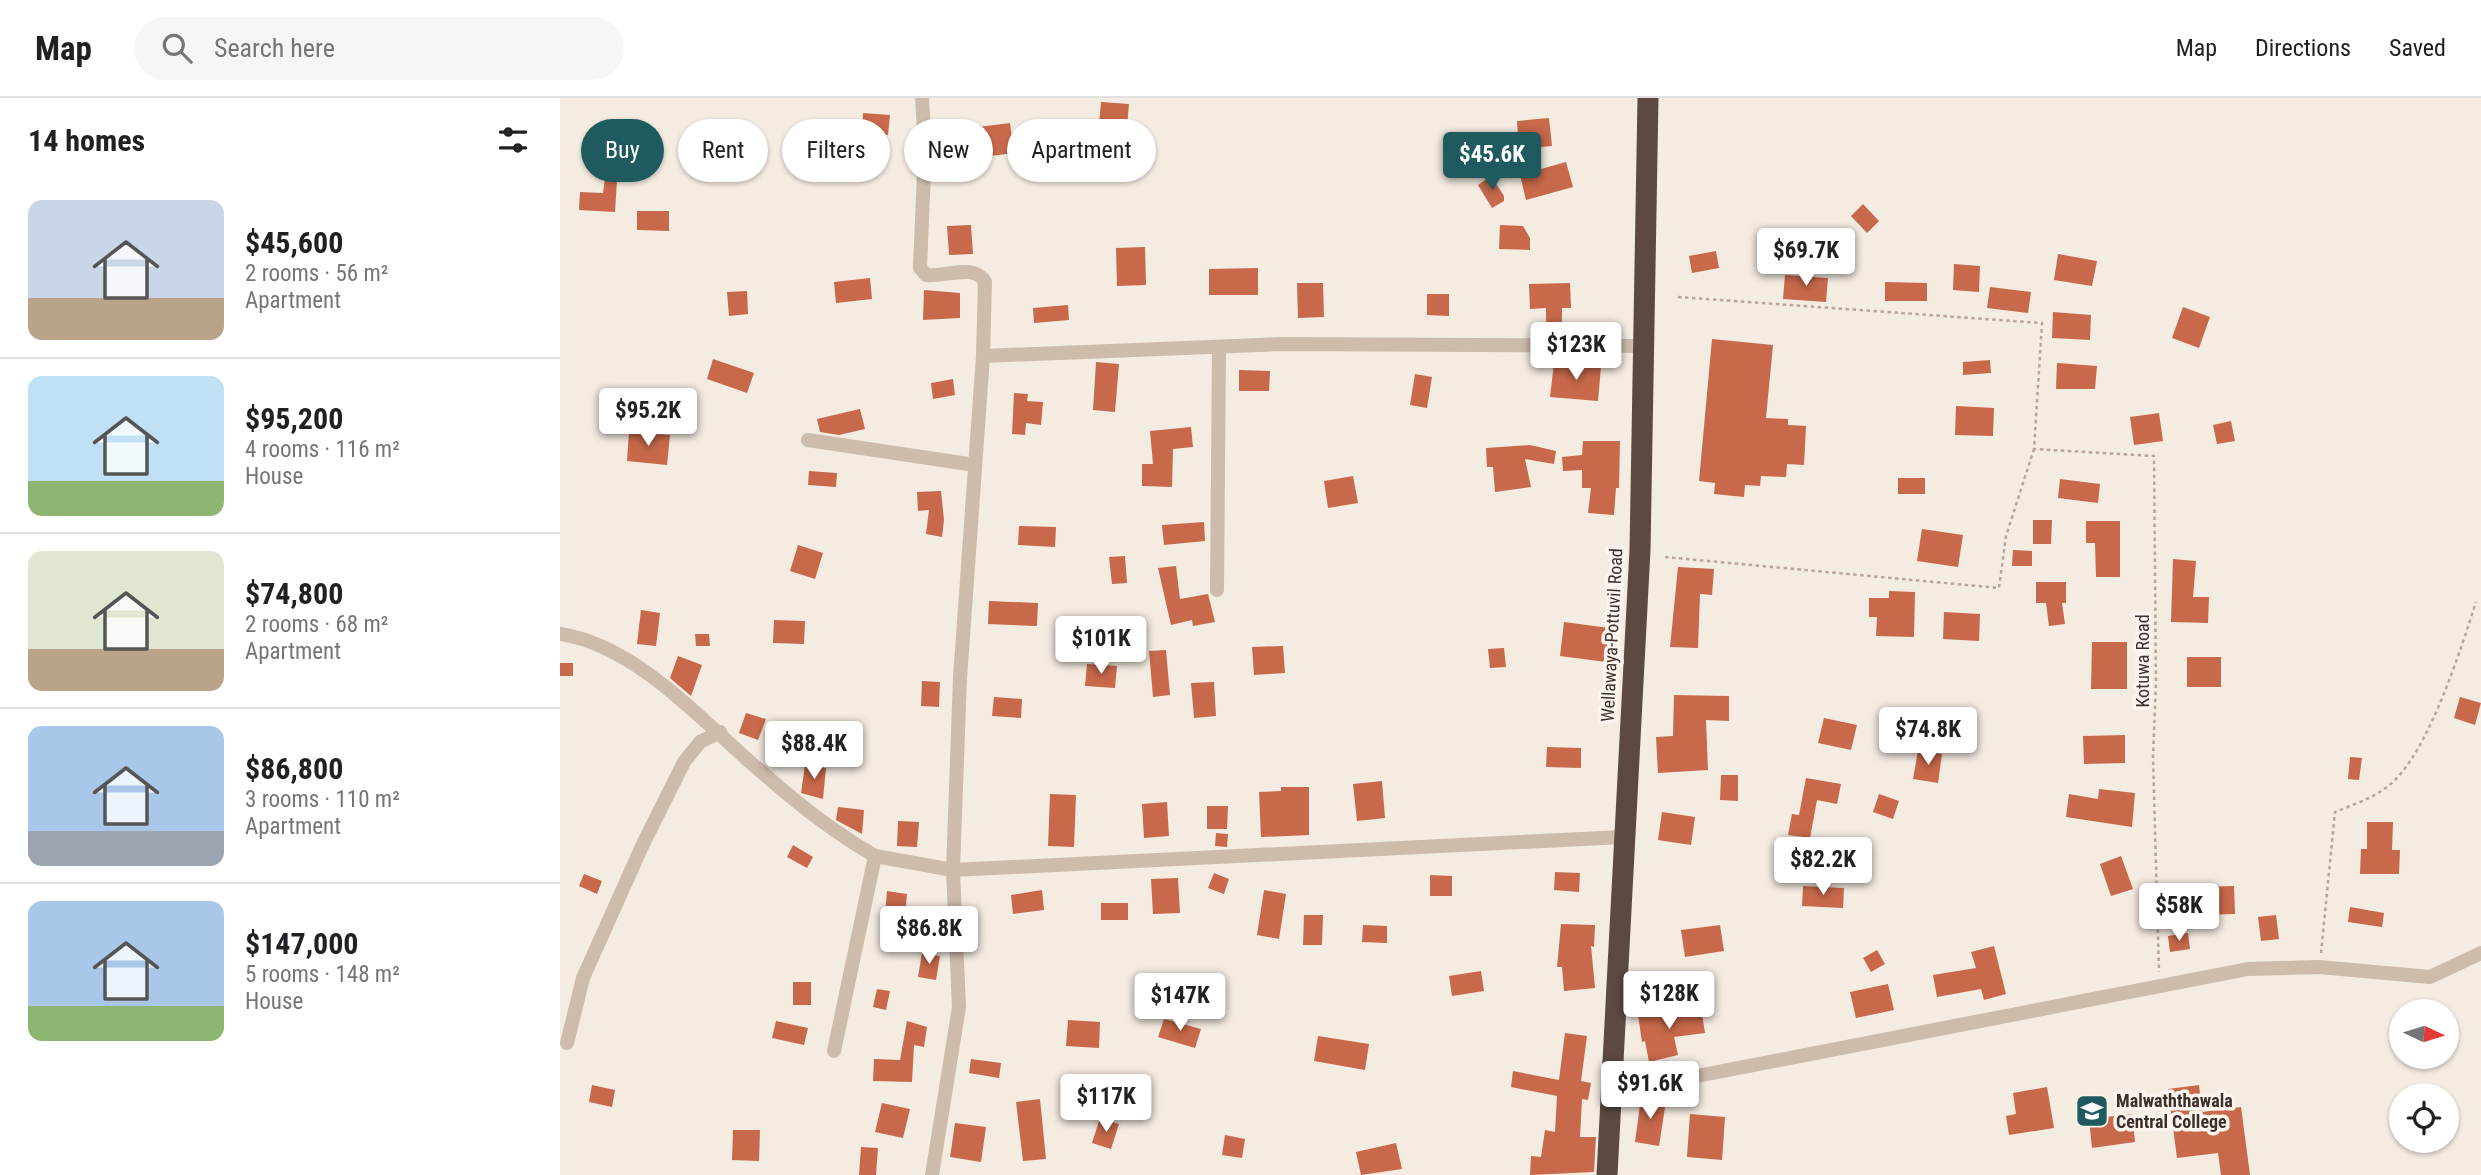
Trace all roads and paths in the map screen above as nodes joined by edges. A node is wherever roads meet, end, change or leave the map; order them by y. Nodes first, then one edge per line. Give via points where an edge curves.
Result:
1 (922, 98) edge
2 (1648, 98) edge
3 (1678, 297) dead end
4 (1645, 346) junction
5 (1219, 347) junction
6 (983, 356) junction
7 (808, 440) dead end
8 (2034, 449) junction
9 (975, 466) junction
10 (1665, 557) dead end
11 (1217, 590) dead end
12 (2476, 602) dead end
13 (560, 634) edge
14 (720, 732) junction
15 (1623, 836) junction
16 (875, 856) junction
17 (953, 870) junction
18 (2481, 953) edge
19 (2319, 967) junction
20 (2160, 986) junction
21 (567, 1043) dead end
22 (834, 1051) dead end
23 (1613, 1075) junction
24 (932, 1175) edge
25 (1607, 1175) edge

1 - 6 street via 925,147 920,268 926,275 942,277 971,270 981,275 985,282
2 - 4 highway, Wellawaya-Pottuvil Road
3 - 8 path via 2042,323
4 - 5 street
4 - 15 highway, Wellawaya-Pottuvil Road via 1640,550
5 - 6 street
5 - 11 street
6 - 9 street
7 - 9 street
8 - 10 path via 2006,536 1999,588
8 - 20 path, Kotuwa Road via 2154,456 2153,757
9 - 17 street
12 - 19 path via 2410,764 2388,787 2335,812
13 - 14 street via 615,651
14 - 16 street via 836,833
14 - 21 street via 700,742 684,762 583,978
15 - 17 street
15 - 23 highway, Wellawaya-Pottuvil Road
16 - 17 street
16 - 22 street
17 - 24 street via 959,1007
18 - 19 street via 2430,977
19 - 20 street via 2248,969
20 - 23 street via 1661,1083
23 - 25 highway, Wellawaya-Pottuvil Road

